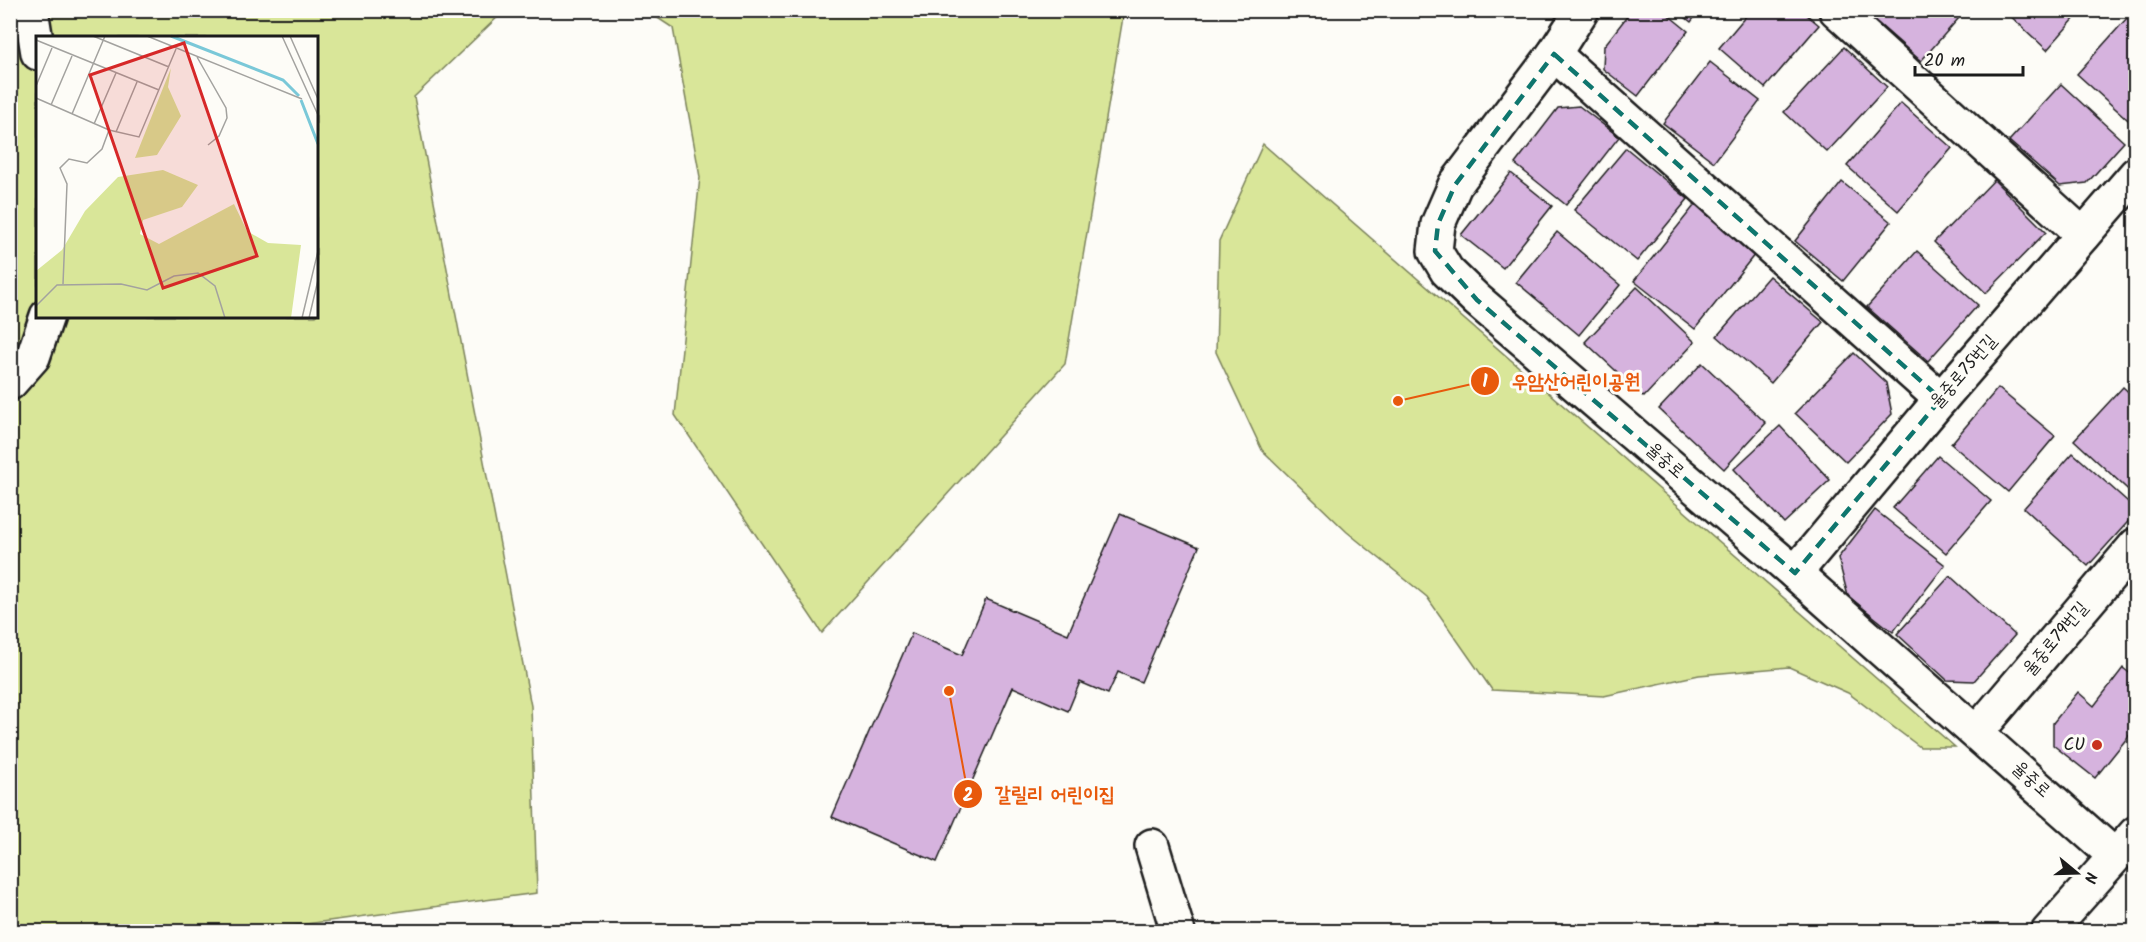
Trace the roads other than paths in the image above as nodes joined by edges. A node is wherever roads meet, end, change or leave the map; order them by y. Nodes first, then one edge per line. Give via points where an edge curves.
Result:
1 (31, 10) edge
2 (1582, 10) edge
3 (1836, 10) edge
4 (36, 41) edge
5 (1554, 54) junction
6 (2136, 174) edge
7 (2083, 235) junction
8 (46, 318) edge
9 (10, 383) edge
10 (1941, 399) junction
11 (2136, 545) edge
12 (1795, 573) junction
13 (1977, 732) junction
14 (2125, 844) edge
15 (1152, 846) dead end
16 (1178, 932) edge
17 (2048, 932) edge

1 - 4 street
2 - 5 street, 율중로
3 - 7 street
5 - 10 street
5 - 12 street, 율중로 via 1455,184 1438,224 1435,251 1447,271 1477,300
6 - 7 street, 율중로75번길
7 - 10 street, 율중로75번길
8 - 9 street via 33,357
10 - 12 street, 율중로75번길
11 - 13 street, 율중로79번길
12 - 13 street, 율중로
13 - 14 street, 율중로
14 - 17 street
15 - 16 street

